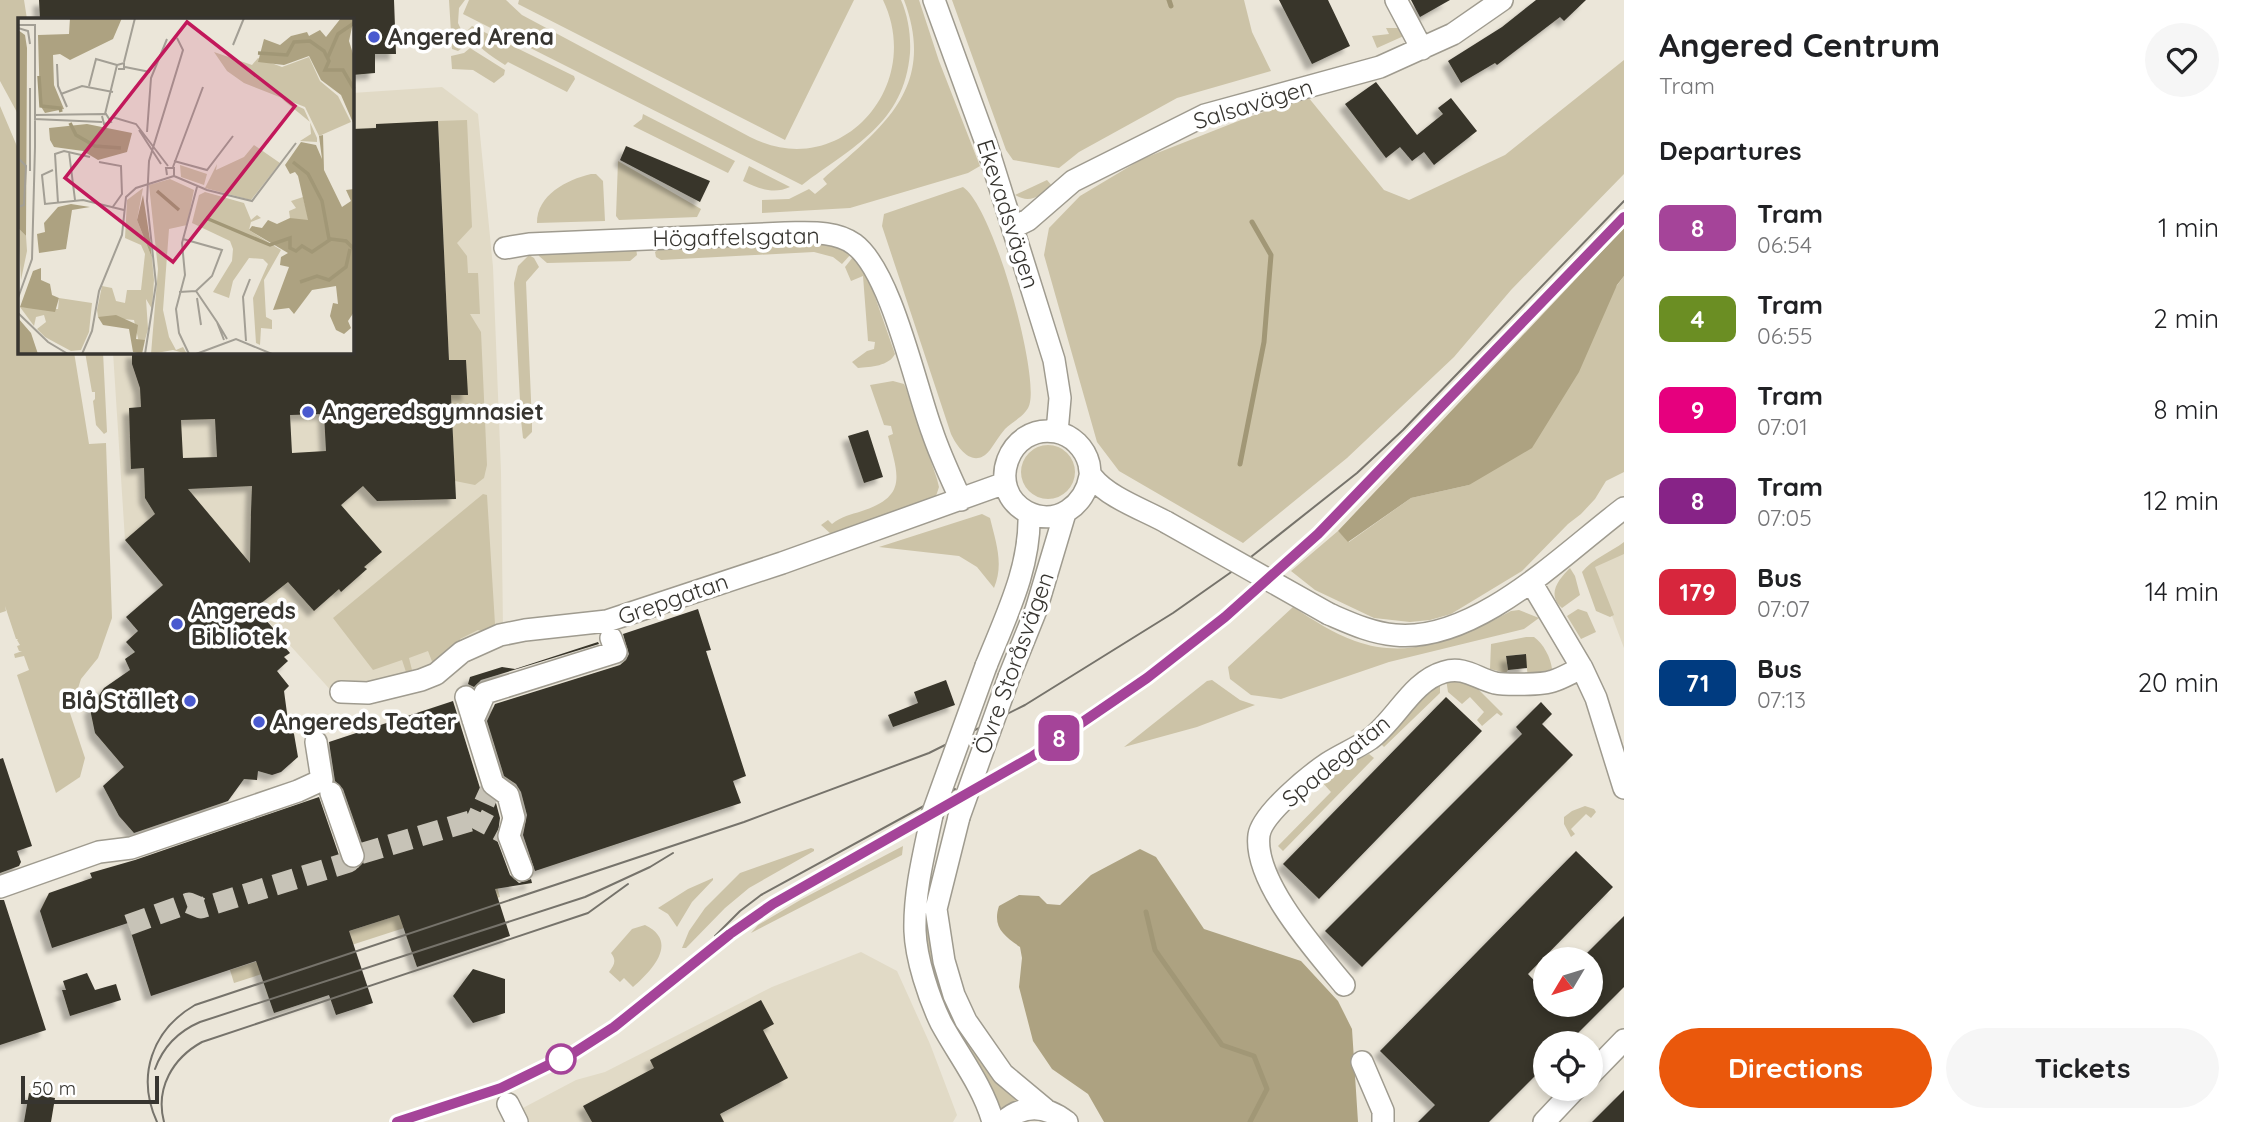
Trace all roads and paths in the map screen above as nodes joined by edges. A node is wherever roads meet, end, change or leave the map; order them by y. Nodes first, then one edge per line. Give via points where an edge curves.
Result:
1 (934, 0) edge
2 (1396, 0) edge
3 (1502, 0) edge
4 (1422, 49) junction
5 (1014, 227) junction
6 (505, 248) dead end
7 (1058, 432) junction
8 (1090, 476) junction
9 (1005, 483) junction
10 (961, 500) junction
11 (1624, 509) edge
12 (1029, 513) junction
13 (1065, 513) junction
14 (1531, 582) junction
15 (611, 638) dead end
16 (1582, 668) junction
17 (341, 692) dead end
18 (466, 697) dead end
19 (473, 720) junction
20 (316, 742) dead end
21 (1624, 788) edge
22 (331, 793) dead end
23 (353, 856) dead end
24 (522, 870) dead end
25 (0, 887) edge
26 (928, 894) junction
27 (1344, 985) dead end
28 (1624, 1040) edge
29 (1362, 1062) dead end
30 (1603, 1062) edge
31 (1564, 1101) edge
32 (1045, 1109) junction
33 (993, 1122) edge
34 (1003, 1122) edge
35 (1067, 1122) edge
36 (1383, 1122) edge
37 (1544, 1122) edge

1 - 5 street, Ekevadsvägen
2 - 4 street
3 - 4 street, Salsavägen
4 - 5 street, Salsavägen via 1344,78 1205,115 1073,181
5 - 7 street, Ekevadsvägen via 1054,360 1060,398
6 - 10 street, Högaffelsgatan via 786,233 828,234 852,243 878,273 931,429
7 - 8 street via 1078,443
7 - 9 street via 1029,434 1017,443 1004,468
8 - 13 street via 1083,498
8 - 14 street, bridge via 1103,488 1329,614 1378,632 1414,635 1437,631 1473,618
9 - 10 street, Grepgatan
9 - 12 street via 1013,500
10 - 17 street, Grepgatan via 607,621 500,635 462,652 436,674 421,680 368,692
11 - 14 street
12 - 13 street via 1047,517
12 - 26 street, Övre Storåsvägen, bridge via 1024,568 932,815
13 - 26 street, Övre Storåsvägen, bridge via 1036,610
14 - 16 street
15 - 19 street via 616,652 485,693
16 - 21 street via 1597,698
16 - 27 street, Spadegatan via 1550,683 1496,683 1459,669 1442,672 1425,681 1374,736 1294,790 1265,822 1259,833 1259,853 1266,876 1294,922
18 - 19 street
19 - 24 street via 493,784 508,795 514,818 509,836
20 - 25 street via 321,780 298,791
22 - 23 street
26 - 32 street, Övre Storåsvägen via 954,995 966,1021 1003,1074
26 - 33 street, Övre Storåsvägen via 915,932 925,983 940,1021 984,1095
28 - 30 street
29 - 36 street
31 - 37 street
32 - 34 street via 1021,1110
32 - 35 street, Övre Storåsvägen

